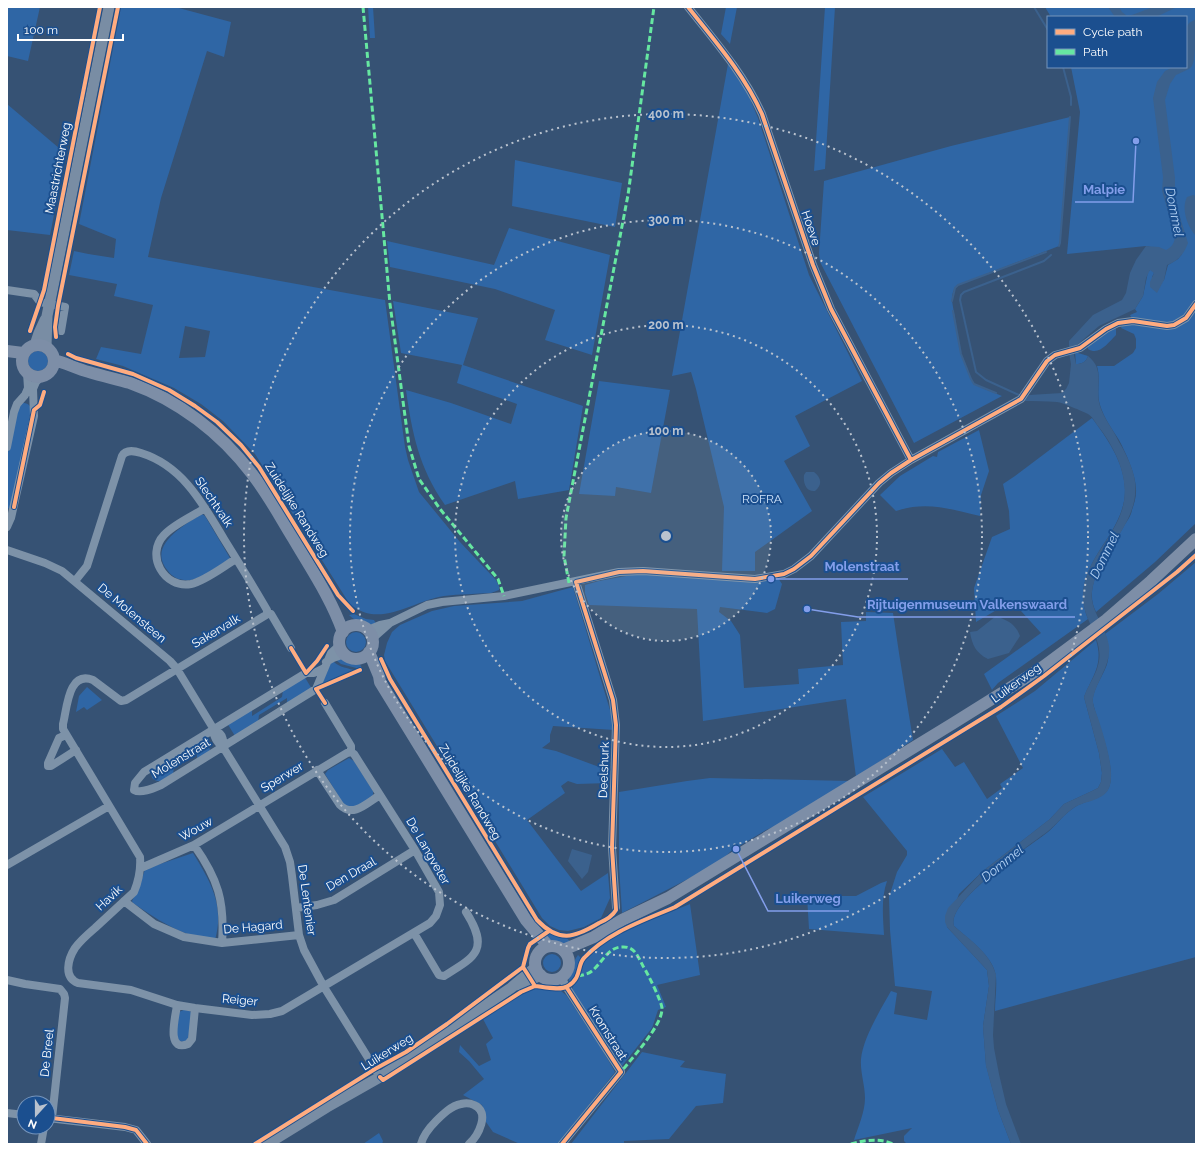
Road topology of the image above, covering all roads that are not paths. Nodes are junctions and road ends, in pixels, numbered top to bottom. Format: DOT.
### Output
graph roads {
  1 [pos="109,7"];
  2 [pos="688,7"];
  3 [pos="7,290"];
  4 [pos="50,304"];
  5 [pos="1196,304"];
  6 [pos="61,330"];
  7 [pos="40,345"];
  8 [pos="7,351"];
  9 [pos="7,358"];
  10 [pos="24,363"];
  11 [pos="53,365"];
  12 [pos="41,377"];
  13 [pos="21,401"];
  14 [pos="33,404"];
  15 [pos="11,411"];
  16 [pos="7,446"];
  17 [pos="911,460"];
  18 [pos="205,508"];
  19 [pos="11,509"];
  20 [pos="7,527"];
  21 [pos="1196,539"];
  22 [pos="7,550"];
  23 [pos="236,558"];
  24 [pos="75,581"];
  25 [pos="576,582"];
  26 [pos="267,613"];
  27 [pos="348,629"];
  28 [pos="370,634"];
  29 [pos="291,648"];
  30 [pos="342,649"];
  31 [pos="364,655"];
  32 [pos="325,665"];
  33 [pos="177,669"];
  34 [pos="310,673"];
  35 [pos="318,685"];
  36 [pos="325,704"];
  37 [pos="213,728"];
  38 [pos="66,734"];
  39 [pos="223,747"];
  40 [pos="76,750"];
  41 [pos="351,752"];
  42 [pos="318,770"];
  43 [pos="380,795"];
  44 [pos="259,805"];
  45 [pos="109,806"];
  46 [pos="194,845"];
  47 [pos="415,850"];
  48 [pos="7,865"];
  49 [pos="141,868"];
  50 [pos="124,901"];
  51 [pos="616,907"];
  52 [pos="296,908"];
  53 [pos="466,912"];
  54 [pos="414,933"];
  55 [pos="299,935"];
  56 [pos="222,943"];
  57 [pos="544,949"];
  58 [pos="566,954"];
  59 [pos="538,971"];
  60 [pos="561,976"];
  61 [pos="7,980"];
  62 [pos="73,981"];
  63 [pos="324,987"];
  64 [pos="177,1005"];
  65 [pos="195,1008"];
  66 [pos="380,1077"];
  67 [pos="53,1095"];
  68 [pos="56,1119"];
  69 [pos="147,1144"];
  70 [pos="267,1144"];
  71 [pos="421,1144"];
  72 [pos="469,1144"];
  73 [pos="562,1144"];
  1 -- 4 [label="main road, Maastrichterweg"];
  2 -- 17 [label="street, Hoeve"];
  3 -- 4 [label="street"];
  4 -- 6 [label="street"];
  4 -- 7 [label="main road, Maastrichterweg"];
  5 -- 17 [label="street"];
  7 -- 10 [label="main road"];
  7 -- 11 [label="main road"];
  8 -- 10 [label="main road"];
  9 -- 10 [label="main road"];
  10 -- 12 [label="main road"];
  10 -- 13 [label="street"];
  11 -- 12 [label="main road"];
  11 -- 27 [label="main road, Zuidelijke Randweg"];
  12 -- 14 [label="street"];
  13 -- 14 [label="street"];
  13 -- 15 [label="street"];
  14 -- 19 [label="street"];
  15 -- 16 [label="street"];
  17 -- 25 [label="street"];
  18 -- 23 [label="street, Slechtvalk"];
  18 -- 23 [label="street"];
  18 -- 24 [label="street, Slechtvalk"];
  19 -- 20 [label="street"];
  21 -- 58 [label="main road, Luikerweg"];
  22 -- 24 [label="street, De Molensteen"];
  23 -- 26 [label="street, Slechtvalk"];
  24 -- 33 [label="street, De Molensteen"];
  25 -- 28 [label="street"];
  25 -- 51 [label="street, Deelshurk"];
  26 -- 29 [label="street, Slechtvalk"];
  26 -- 33 [label="street, Sakervalk"];
  27 -- 28 [label="main road"];
  27 -- 30 [label="main road"];
  28 -- 31 [label="main road"];
  30 -- 31 [label="main road"];
  30 -- 32 [label="street"];
  31 -- 57 [label="main road, Zuidelijke Randweg"];
  32 -- 34 [label="street, Molenstraat"];
  32 -- 35 [label="street"];
  33 -- 37 [label="street, De Molensteen"];
  33 -- 38 [label="street, Sakervalk"];
  34 -- 35 [label="street"];
  34 -- 37 [label="street, Molenstraat"];
  35 -- 39 [label="street, Molenstraat"];
  36 -- 41 [label="street, De Langveter"];
  37 -- 39 [label="street, De Molensteen"];
  37 -- 39 [label="street, Molenstraat"];
  38 -- 40 [label="street"];
  38 -- 40 [label="street"];
  39 -- 44 [label="street, De Lentenier"];
  40 -- 45 [label="street"];
  41 -- 42 [label="street, Sperwer"];
  41 -- 43 [label="street, De Langveter"];
  42 -- 43 [label="street, Sperwer"];
  42 -- 44 [label="street, Sperwer"];
  43 -- 47 [label="street, De Langveter"];
  44 -- 46 [label="street, Wouw"];
  44 -- 52 [label="street, De Lentenier"];
  45 -- 48 [label="street"];
  45 -- 49 [label="street"];
  46 -- 49 [label="street, Wouw"];
  46 -- 56 [label="street"];
  47 -- 52 [label="street, Den Draal"];
  47 -- 54 [label="street, De Langveter"];
  49 -- 50 [label="street, Havik"];
  50 -- 56 [label="street, De Hagard"];
  50 -- 62 [label="street, Havik"];
  52 -- 55 [label="street, De Lentenier"];
  53 -- 54 [label="street"];
  54 -- 63 [label="street, De Langveter"];
  55 -- 56 [label="street, De Hagard"];
  55 -- 63 [label="street, De Lentenier"];
  57 -- 58 [label="main road"];
  57 -- 59 [label="main road"];
  58 -- 60 [label="main road"];
  59 -- 60 [label="main road"];
  59 -- 66 [label="main road, Luikerweg"];
  60 -- 73 [label="street, Kromstraat"];
  61 -- 67 [label="street, De Breel"];
  62 -- 64 [label="street, Reiger"];
  63 -- 65 [label="street, Reiger"];
  63 -- 66 [label="street, De Lentenier"];
  64 -- 65 [label="street, Reiger"];
  64 -- 65 [label="street"];
  66 -- 70 [label="main road, Luikerweg"];
  68 -- 69 [label="street"];
  71 -- 72 [label="street"];
}
